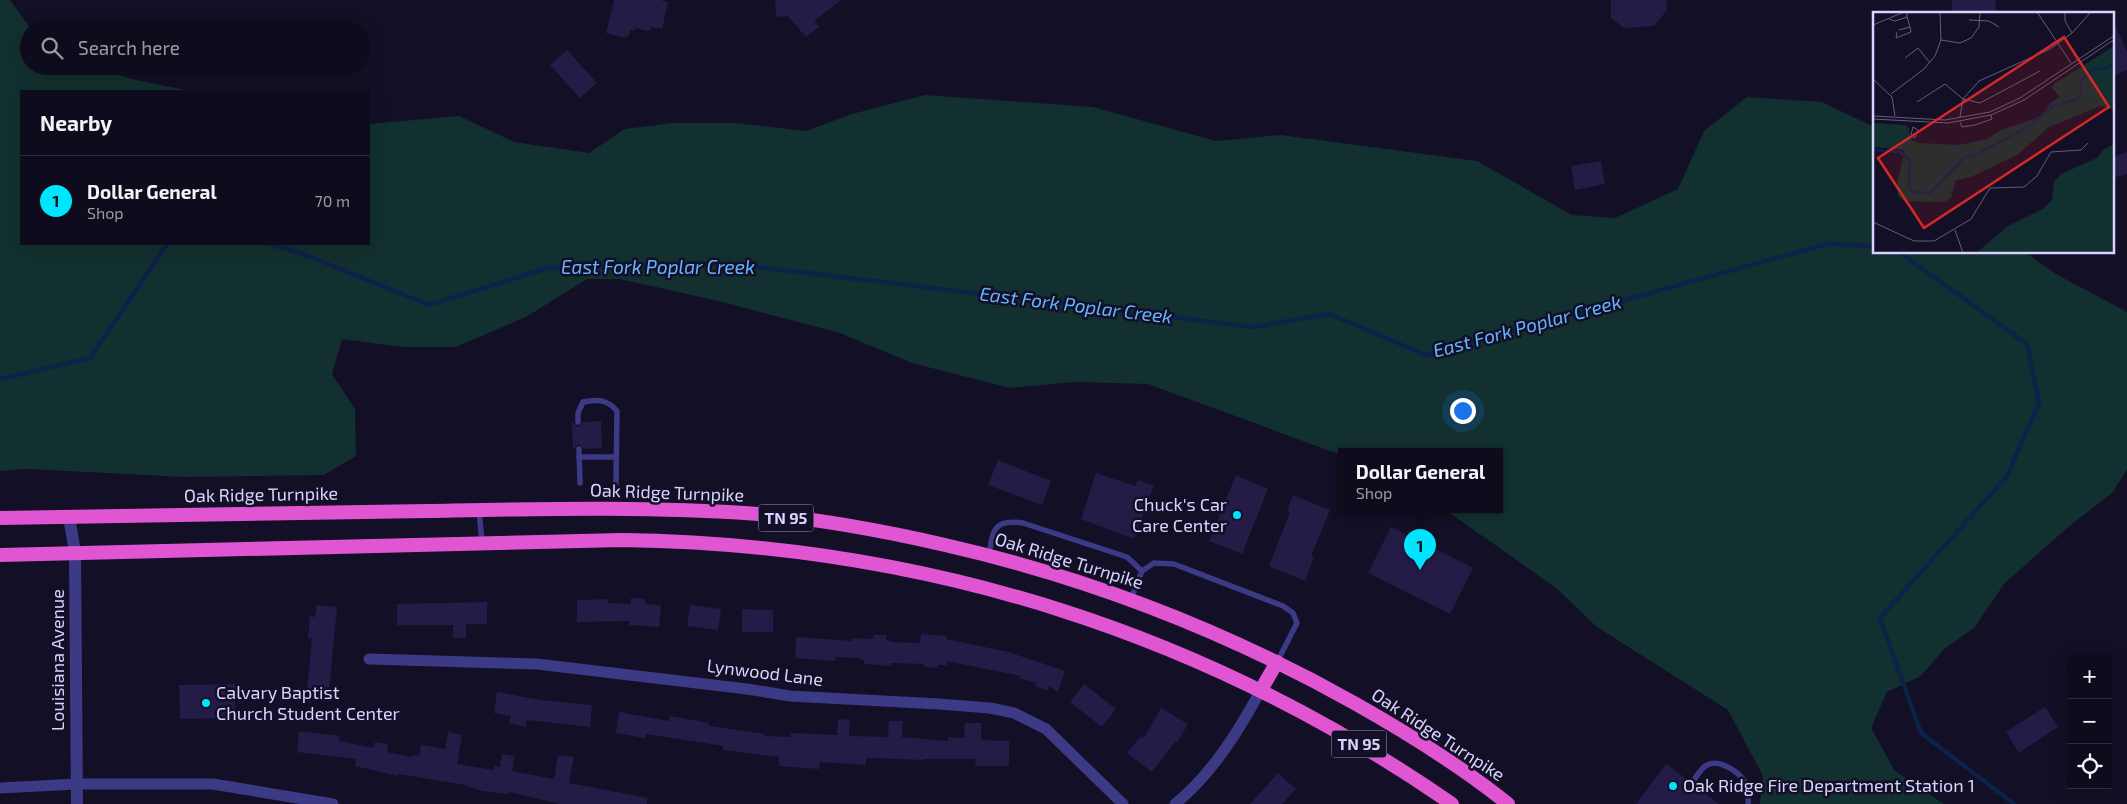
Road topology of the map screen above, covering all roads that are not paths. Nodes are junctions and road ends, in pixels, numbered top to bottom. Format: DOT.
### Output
graph roads {
  1 [pos="578,422"];
  2 [pos="579,449"];
  3 [pos="579,457"];
  4 [pos="616,457"];
  5 [pos="580,483"];
  6 [pos="616,483"];
  7 [pos="479,510"];
  8 [pos="69,517"];
  9 [pos="0,518"];
  10 [pos="482,543"];
  11 [pos="75,552"];
  12 [pos="0,555"];
  13 [pos="989,555"];
  14 [pos="1142,571"];
  15 [pos="1131,599"];
  16 [pos="369,659"];
  17 [pos="1277,662"];
  18 [pos="1261,690"];
  19 [pos="1692,782"];
  20 [pos="77,784"];
  21 [pos="0,788"];
  22 [pos="77,804"];
  23 [pos="333,804"];
  24 [pos="1123,804"];
  25 [pos="1175,804"];
  26 [pos="1452,804"];
  27 [pos="1508,804"];
  28 [pos="1748,804"];
  1 -- 4 [label="lane"];
  2 -- 3 [label="lane"];
  3 -- 4 [label="lane"];
  3 -- 5 [label="lane"];
  4 -- 6 [label="lane"];
  7 -- 8 [label="highway, Oak Ridge Turnpike / TN 95"];
  7 -- 10 [label="lane"];
  7 -- 13 [label="highway, Oak Ridge Turnpike / TN 95"];
  8 -- 9 [label="highway, Oak Ridge Turnpike / TN 95"];
  8 -- 11 [label="street, Louisiana Avenue"];
  10 -- 11 [label="highway, TN 95"];
  10 -- 18 [label="highway, TN 95"];
  11 -- 12 [label="highway, TN 95"];
  11 -- 20 [label="street, Louisiana Avenue"];
  13 -- 14 [label="lane"];
  13 -- 15 [label="highway, Oak Ridge Turnpike / TN 95"];
  14 -- 15 [label="lane"];
  14 -- 17 [label="lane"];
  15 -- 17 [label="highway, Oak Ridge Turnpike / TN 95"];
  16 -- 24 [label="street, Lynwood Lane"];
  17 -- 18 [label="highway"];
  17 -- 27 [label="highway, Oak Ridge Turnpike / TN 95"];
  18 -- 25 [label="street"];
  18 -- 26 [label="highway, TN 95"];
  19 -- 28 [label="lane"];
  20 -- 21 [label="street"];
  20 -- 22 [label="street, Louisiana Avenue"];
  20 -- 23 [label="street"];
}
